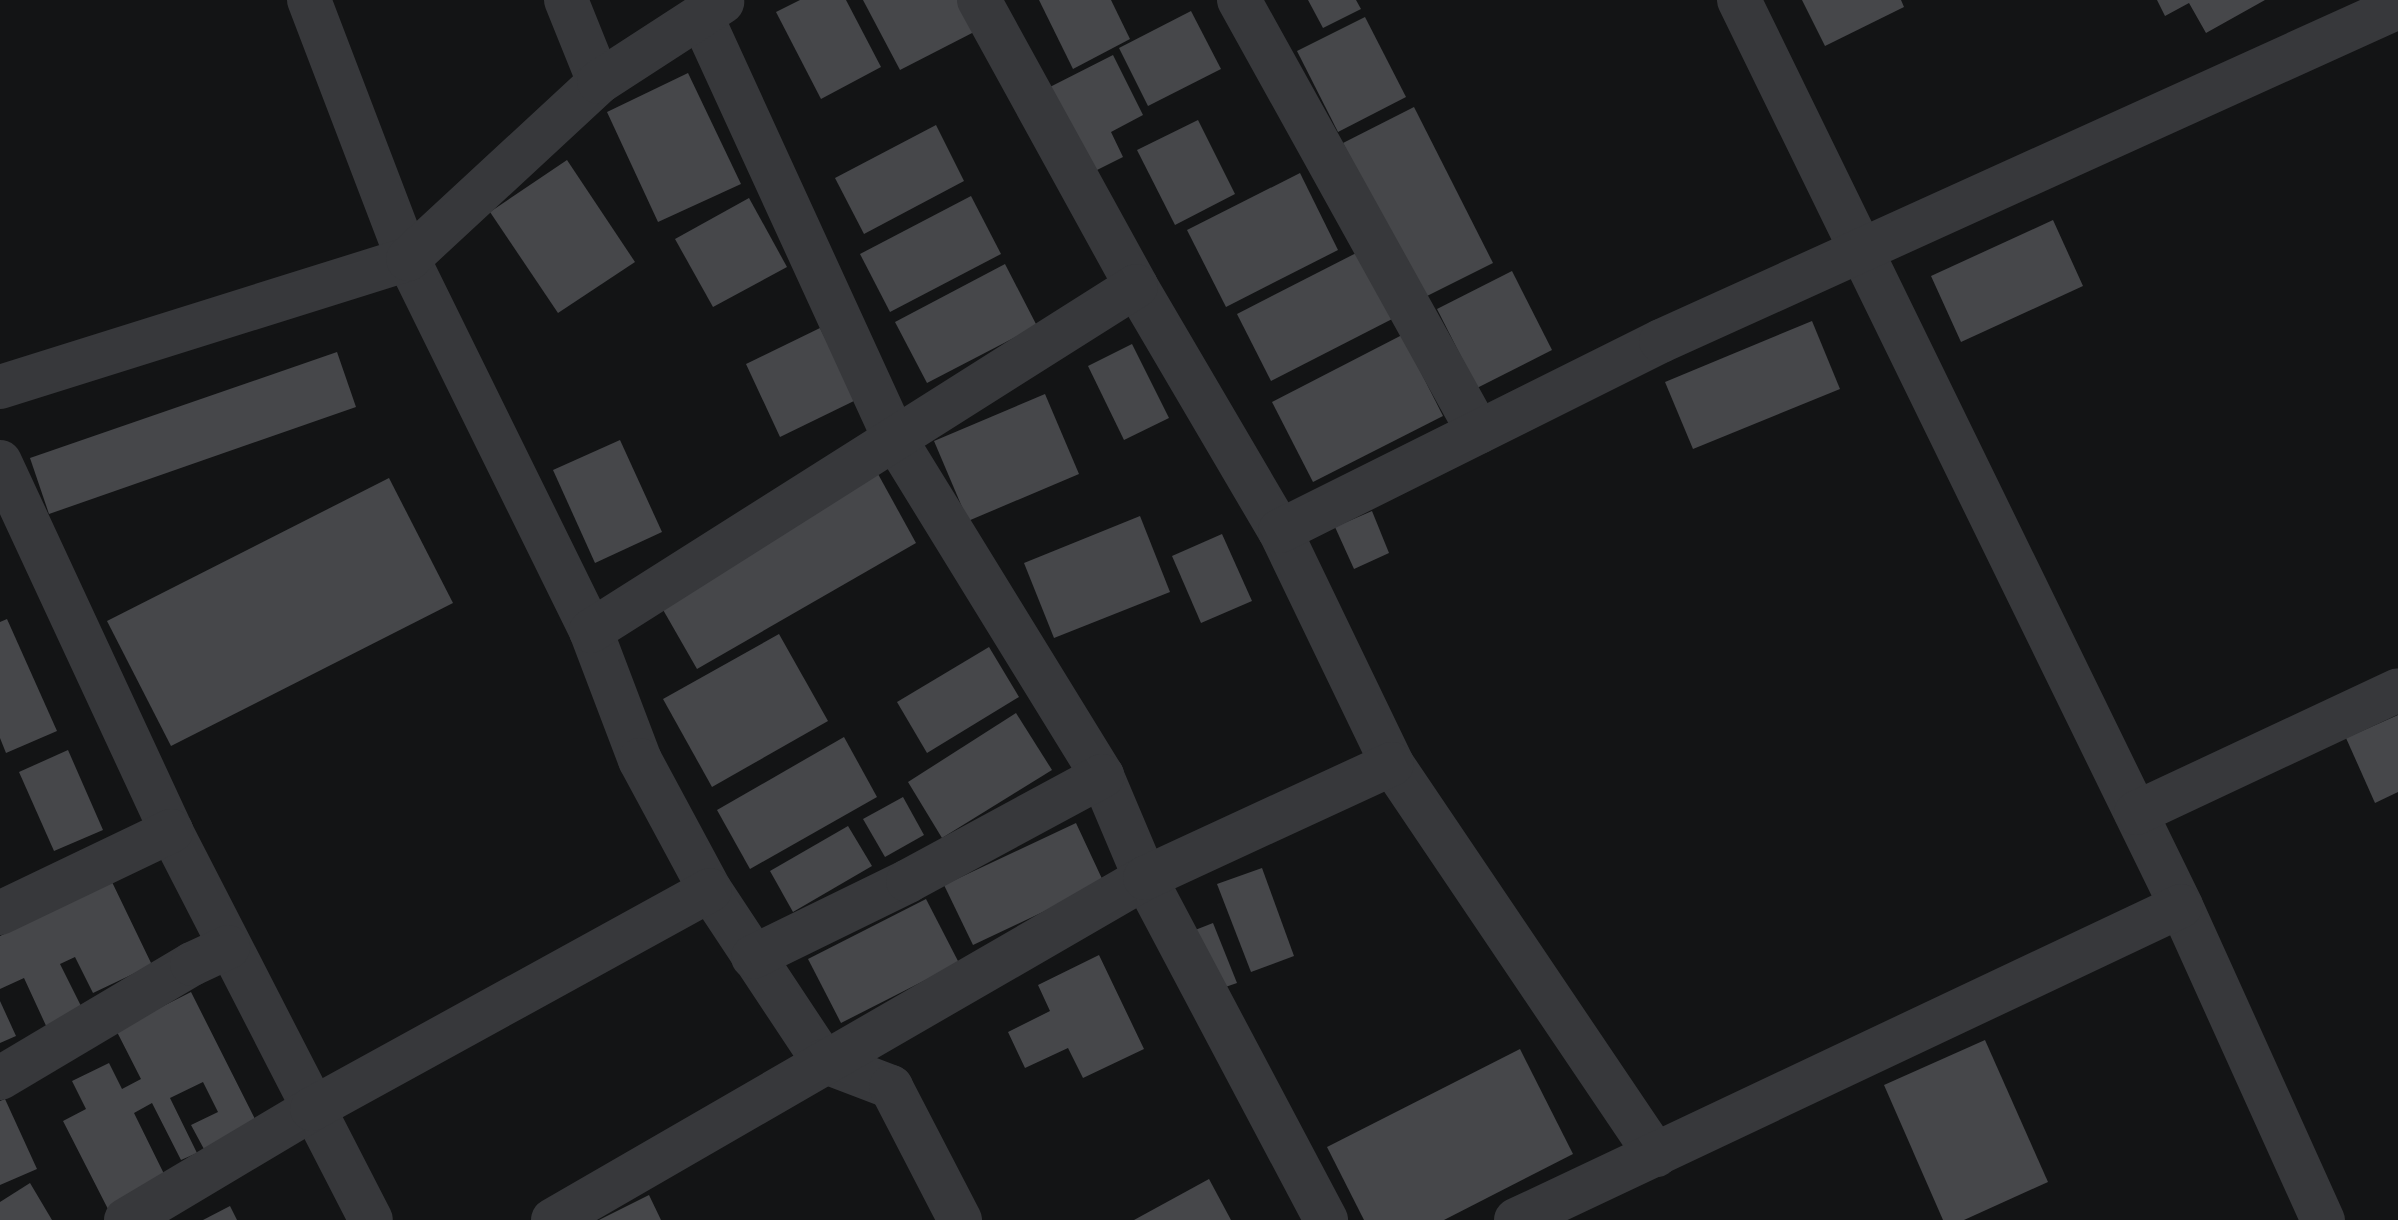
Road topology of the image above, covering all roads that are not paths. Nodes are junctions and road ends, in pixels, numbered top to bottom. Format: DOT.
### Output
graph roads {
  1 [pos="309,0"];
  2 [pos="566,0"];
  3 [pos="979,0"];
  4 [pos="1239,0"];
  5 [pos="1739,0"];
  6 [pos="2398,7"];
  7 [pos="713,9"];
  8 [pos="599,82"];
  9 [pos="1859,251"];
  10 [pos="408,259"];
  11 [pos="1136,286"];
  12 [pos="0,387"];
  13 [pos="1478,432"];
  14 [pos="895,439"];
  15 [pos="0,462"];
  16 [pos="1280,531"];
  17 [pos="591,631"];
  18 [pos="2398,690"];
  19 [pos="1392,764"];
  20 [pos="1102,776"];
  21 [pos="2136,813"];
  22 [pos="171,831"];
  23 [pos="1145,878"];
  24 [pos="710,890"];
  25 [pos="2181,906"];
  26 [pos="0,913"];
  27 [pos="228,947"];
  28 [pos="753,957"];
  29 [pos="823,1061"];
  30 [pos="0,1078"];
  31 [pos="312,1109"];
  32 [pos="1656,1155"];
  33 [pos="126,1220"];
  34 [pos="371,1220"];
  35 [pos="553,1220"];
  36 [pos="960,1220"];
  37 [pos="1326,1220"];
  38 [pos="1516,1220"];
  39 [pos="2323,1220"];
  1 -- 10 [label="street"];
  2 -- 8 [label="street"];
  3 -- 11 [label="street"];
  4 -- 13 [label="street"];
  5 -- 9 [label="street"];
  6 -- 9 [label="street"];
  7 -- 8 [label="street"];
  7 -- 14 [label="street"];
  8 -- 10 [label="street"];
  9 -- 13 [label="street"];
  9 -- 21 [label="street"];
  10 -- 12 [label="street"];
  10 -- 17 [label="street"];
  11 -- 14 [label="street"];
  11 -- 16 [label="street"];
  13 -- 16 [label="street"];
  14 -- 17 [label="street"];
  14 -- 20 [label="street"];
  15 -- 22 [label="street"];
  16 -- 19 [label="street"];
  17 -- 24 [label="street"];
  18 -- 21 [label="street"];
  19 -- 23 [label="street"];
  19 -- 32 [label="street"];
  20 -- 23 [label="street"];
  20 -- 28 [label="street"];
  21 -- 25 [label="street"];
  22 -- 26 [label="street"];
  22 -- 27 [label="street"];
  23 -- 29 [label="street"];
  23 -- 37 [label="street"];
  24 -- 28 [label="street"];
  24 -- 31 [label="street"];
  25 -- 32 [label="street"];
  25 -- 39 [label="street"];
  27 -- 30 [label="street"];
  27 -- 31 [label="street"];
  28 -- 29 [label="street"];
  29 -- 35 [label="street"];
  29 -- 36 [label="street"];
  31 -- 33 [label="street"];
  31 -- 34 [label="street"];
  32 -- 38 [label="street"];
}
